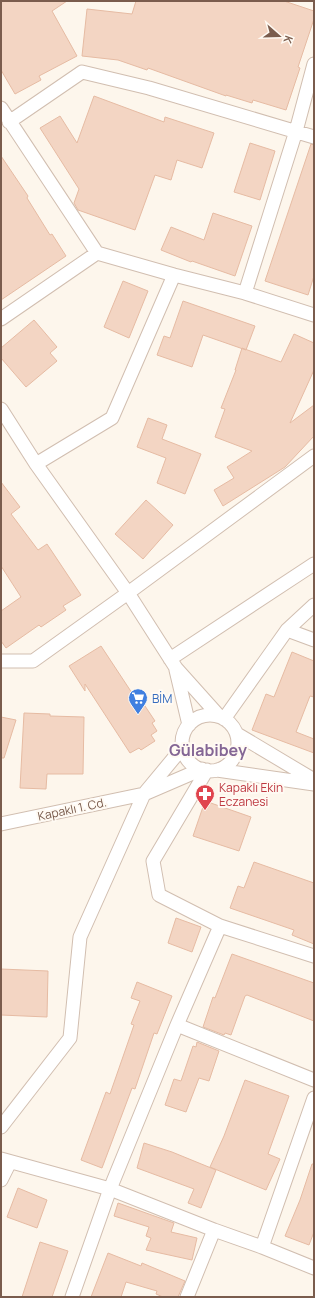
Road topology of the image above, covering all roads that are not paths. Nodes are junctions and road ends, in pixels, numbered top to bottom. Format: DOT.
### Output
graph roads {
  1 [pos="314,64"];
  2 [pos="1,108"];
  3 [pos="9,122"];
  4 [pos="296,131"];
  5 [pos="314,137"];
  6 [pos="97,253"];
  7 [pos="174,275"];
  8 [pos="245,293"];
  9 [pos="314,315"];
  10 [pos="1,319"];
  11 [pos="1,409"];
  12 [pos="314,456"];
  13 [pos="36,464"];
  14 [pos="314,564"];
  15 [pos="128,594"];
  16 [pos="314,605"];
  17 [pos="287,630"];
  18 [pos="314,640"];
  19 [pos="1,661"];
  20 [pos="173,664"];
  21 [pos="222,717"];
  22 [pos="188,725"];
  23 [pos="237,734"];
  24 [pos="183,747"];
  25 [pos="208,769"];
  26 [pos="314,780"];
  27 [pos="314,784"];
  28 [pos="144,794"];
  29 [pos="1,824"];
  30 [pos="220,926"];
  31 [pos="314,956"];
  32 [pos="177,1025"];
  33 [pos="314,1080"];
  34 [pos="314,1098"];
  35 [pos="1,1127"];
  36 [pos="5,1160"];
  37 [pos="1,1180"];
  38 [pos="110,1189"];
  39 [pos="214,1230"];
  40 [pos="262,1247"];
  41 [pos="314,1268"];
  42 [pos="72,1297"];
  43 [pos="187,1297"];
  1 -- 4 [label="street"];
  2 -- 3 [label="street"];
  3 -- 4 [label="street"];
  3 -- 6 [label="street"];
  4 -- 5 [label="street"];
  4 -- 8 [label="street"];
  6 -- 7 [label="street"];
  6 -- 10 [label="street"];
  7 -- 8 [label="street"];
  7 -- 13 [label="street"];
  8 -- 9 [label="street"];
  11 -- 13 [label="street"];
  12 -- 15 [label="street"];
  13 -- 15 [label="street"];
  14 -- 20 [label="street"];
  15 -- 19 [label="street"];
  15 -- 20 [label="street"];
  16 -- 17 [label="street"];
  17 -- 18 [label="street"];
  17 -- 21 [label="street"];
  20 -- 21 [label="street"];
  20 -- 22 [label="street"];
  21 -- 22 [label="street"];
  21 -- 23 [label="street"];
  22 -- 24 [label="street"];
  23 -- 25 [label="street"];
  23 -- 26 [label="street"];
  24 -- 25 [label="street"];
  24 -- 28 [label="street"];
  25 -- 27 [label="street"];
  25 -- 28 [label="street, Kapaklı 1. Cd."];
  25 -- 30 [label="street"];
  28 -- 29 [label="street, Kapaklı 1. Cd."];
  28 -- 35 [label="street"];
  30 -- 31 [label="street"];
  30 -- 32 [label="street"];
  32 -- 33 [label="street"];
  32 -- 38 [label="street"];
  34 -- 40 [label="street"];
  36 -- 37 [label="street"];
  36 -- 38 [label="street"];
  38 -- 39 [label="street"];
  38 -- 42 [label="street"];
  39 -- 40 [label="street"];
  39 -- 43 [label="street"];
  40 -- 41 [label="street"];
}
